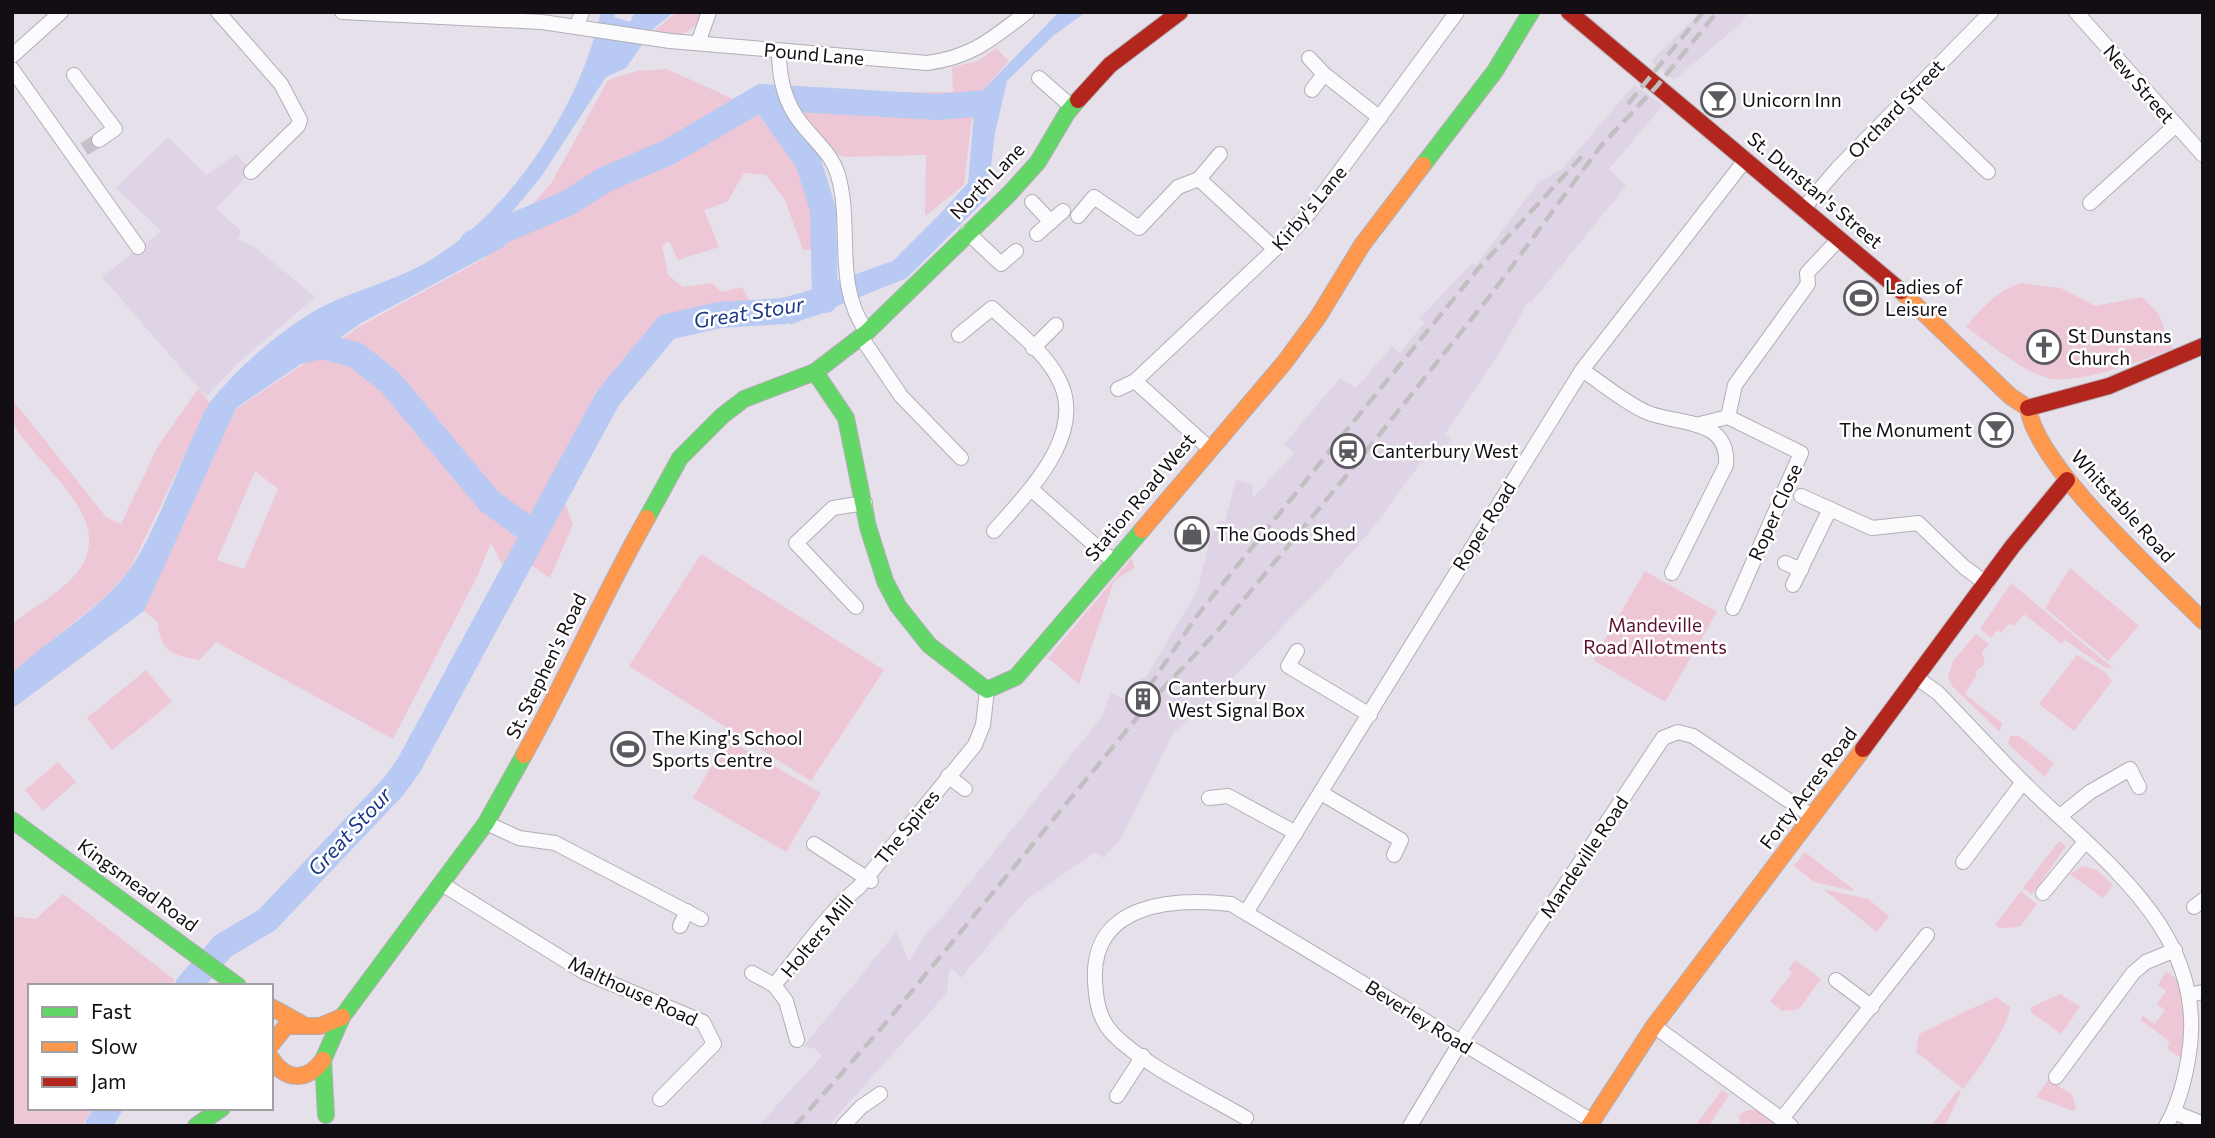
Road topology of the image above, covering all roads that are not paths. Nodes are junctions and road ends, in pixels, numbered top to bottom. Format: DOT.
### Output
graph roads {
  1 [pos="61,12"];
  2 [pos="218,12"];
  3 [pos="342,12"];
  4 [pos="709,12"];
  5 [pos="1027,12"];
  6 [pos="1180,12"];
  7 [pos="1457,12"];
  8 [pos="1531,12"];
  9 [pos="1569,12"];
  10 [pos="1991,12"];
  11 [pos="2076,12"];
  12 [pos="351,13"];
  13 [pos="586,24"];
  14 [pos="698,43"];
  15 [pos="779,52"];
  16 [pos="12,56"];
  17 [pos="1310,58"];
  18 [pos="12,69"];
  19 [pos="1324,74"];
  20 [pos="74,75"];
  21 [pos="1039,79"];
  22 [pos="1312,90"];
  23 [pos="1909,96"];
  24 [pos="1072,107"];
  25 [pos="1380,118"];
  26 [pos="2176,125"];
  27 [pos="99,140"];
  28 [pos="1220,154"];
  29 [pos="2203,155"];
  30 [pos="1746,159"];
  31 [pos="251,172"];
  32 [pos="1988,172"];
  33 [pos="1199,179"];
  34 [pos="1024,193"];
  35 [pos="2090,203"];
  36 [pos="1803,209"];
  37 [pos="1063,211"];
  38 [pos="1078,216"];
  39 [pos="1051,222"];
  40 [pos="967,232"];
  41 [pos="1037,234"];
  42 [pos="1839,239"];
  43 [pos="138,247"];
  44 [pos="1275,249"];
  45 [pos="1016,251"];
  46 [pos="1056,325"];
  47 [pos="864,334"];
  48 [pos="959,335"];
  49 [pos="2203,346"];
  50 [pos="1033,348"];
  51 [pos="1582,370"];
  52 [pos="815,372"];
  53 [pos="1135,381"];
  54 [pos="1118,389"];
  55 [pos="2028,408"];
  56 [pos="1728,417"];
  57 [pos="1700,424"];
  58 [pos="1209,448"];
  59 [pos="961,458"];
  60 [pos="2067,480"];
  61 [pos="1031,489"];
  62 [pos="1801,496"];
  63 [pos="865,503"];
  64 [pos="1830,509"];
  65 [pos="994,531"];
  66 [pos="1114,562"];
  67 [pos="1785,563"];
  68 [pos="1801,570"];
  69 [pos="1672,573"];
  70 [pos="1793,584"];
  71 [pos="1987,584"];
  72 [pos="856,607"];
  73 [pos="1733,608"];
  74 [pos="2203,621"];
  75 [pos="1297,651"];
  76 [pos="1917,678"];
  77 [pos="987,690"];
  78 [pos="1370,715"];
  79 [pos="948,776"];
  80 [pos="2023,782"];
  81 [pos="2139,787"];
  82 [pos="965,789"];
  83 [pos="1321,793"];
  84 [pos="1209,798"];
  85 [pos="2060,816"];
  86 [pos="1813,817"];
  87 [pos="12,820"];
  88 [pos="486,822"];
  89 [pos="1296,833"];
  90 [pos="2085,842"];
  91 [pos="814,844"];
  92 [pos="1394,855"];
  93 [pos="1963,862"];
  94 [pos="866,882"];
  95 [pos="442,884"];
  96 [pos="2043,893"];
  97 [pos="687,911"];
  98 [pos="1247,911"];
  99 [pos="701,919"];
  100 [pos="680,926"];
  101 [pos="1927,935"];
  102 [pos="2175,950"];
  103 [pos="752,973"];
  104 [pos="1836,981"];
  105 [pos="235,984"];
  106 [pos="775,985"];
  107 [pos="2196,994"];
  108 [pos="1872,1007"];
  109 [pos="273,1008"];
  110 [pos="342,1017"];
  111 [pos="305,1025"];
  112 [pos="1654,1026"];
  113 [pos="273,1040"];
  114 [pos="797,1040"];
  115 [pos="1460,1043"];
  116 [pos="1143,1056"];
  117 [pos="324,1058"];
  118 [pos="273,1061"];
  119 [pos="293,1077"];
  120 [pos="2056,1077"];
  121 [pos="273,1082"];
  122 [pos="880,1094"];
  123 [pos="1117,1096"];
  124 [pos="660,1099"];
  125 [pos="219,1110"];
  126 [pos="2174,1112"];
  127 [pos="1246,1118"];
  128 [pos="328,1120"];
  129 [pos="1786,1123"];
  130 [pos="1591,1124"];
  131 [pos="2203,1124"];
  132 [pos="196,1126"];
  133 [pos="843,1126"];
  134 [pos="1410,1126"];
  135 [pos="2166,1126"];
  1 -- 16 [label="street"];
  2 -- 31 [label="street"];
  3 -- 12 [label="street, Pound Lane"];
  4 -- 14 [label="street"];
  5 -- 15 [label="street, Pound Lane"];
  6 -- 24 [label="main road, North Lane"];
  7 -- 25 [label="street, Kirby's Lane"];
  8 -- 58 [label="main road, Station Road West"];
  9 -- 30 [label="main road, St. Dunstan's Street"];
  10 -- 23 [label="street, Orchard Street"];
  11 -- 26 [label="street, New Street"];
  12 -- 13 [label="street, Pound Lane"];
  13 -- 14 [label="street, Pound Lane"];
  14 -- 15 [label="street, Pound Lane"];
  15 -- 47 [label="street"];
  17 -- 19 [label="street"];
  18 -- 43 [label="street"];
  19 -- 22 [label="street"];
  19 -- 25 [label="street"];
  20 -- 27 [label="street"];
  21 -- 24 [label="street"];
  23 -- 32 [label="street"];
  23 -- 36 [label="street, Orchard Street"];
  24 -- 34 [label="main road, North Lane"];
  25 -- 44 [label="street, Kirby's Lane"];
  26 -- 29 [label="street, New Street"];
  26 -- 35 [label="street"];
  28 -- 33 [label="street"];
  30 -- 36 [label="main road, St. Dunstan's Street"];
  30 -- 51 [label="street, Roper Road"];
  33 -- 38 [label="street"];
  33 -- 44 [label="street"];
  34 -- 39 [label="street"];
  34 -- 40 [label="main road, North Lane"];
  36 -- 42 [label="main road, St. Dunstan's Street"];
  37 -- 39 [label="street"];
  39 -- 41 [label="street"];
  40 -- 45 [label="street"];
  40 -- 47 [label="main road, North Lane"];
  42 -- 55 [label="main road, St. Dunstan's Street"];
  42 -- 56 [label="street"];
  44 -- 53 [label="street, Kirby's Lane"];
  46 -- 50 [label="street"];
  47 -- 52 [label="main road, North Lane"];
  47 -- 59 [label="street"];
  48 -- 50 [label="street"];
  49 -- 55 [label="main road"];
  50 -- 61 [label="street"];
  51 -- 57 [label="street"];
  51 -- 78 [label="street, Roper Road"];
  52 -- 63 [label="main road"];
  52 -- 88 [label="main road, St. Stephen's Road"];
  53 -- 54 [label="street, Kirby's Lane"];
  53 -- 58 [label="street"];
  55 -- 60 [label="main road, Whitstable Road"];
  56 -- 57 [label="street"];
  56 -- 73 [label="street, Roper Close"];
  57 -- 69 [label="street"];
  58 -- 66 [label="main road, Station Road West"];
  60 -- 71 [label="main road, Forty Acres Road"];
  60 -- 74 [label="main road, Whitstable Road"];
  61 -- 65 [label="street"];
  61 -- 66 [label="street"];
  62 -- 64 [label="street"];
  63 -- 72 [label="street"];
  63 -- 77 [label="main road"];
  64 -- 68 [label="street"];
  64 -- 71 [label="street"];
  66 -- 77 [label="main road, Station Road West"];
  67 -- 68 [label="street"];
  68 -- 70 [label="street"];
  71 -- 76 [label="main road, Forty Acres Road"];
  75 -- 78 [label="street"];
  76 -- 80 [label="street"];
  76 -- 86 [label="main road, Forty Acres Road"];
  77 -- 79 [label="street, The Spires"];
  78 -- 83 [label="street, Roper Road"];
  79 -- 82 [label="street, The Spires"];
  79 -- 94 [label="street, The Spires"];
  80 -- 85 [label="street"];
  80 -- 93 [label="street"];
  81 -- 85 [label="street"];
  83 -- 89 [label="street, Roper Road"];
  83 -- 92 [label="street"];
  84 -- 89 [label="street"];
  85 -- 90 [label="street"];
  86 -- 112 [label="main road, Forty Acres Road"];
  86 -- 115 [label="street, Mandeville Road"];
  87 -- 105 [label="main road, Kingsmead Road"];
  88 -- 95 [label="main road, St. Stephen's Road"];
  88 -- 97 [label="street"];
  89 -- 98 [label="street, Roper Road"];
  90 -- 96 [label="street"];
  90 -- 102 [label="street"];
  91 -- 94 [label="street, The Spires"];
  94 -- 106 [label="street, Holters Mill"];
  95 -- 110 [label="main road, St. Stephen's Road"];
  95 -- 124 [label="street, Malthouse Road"];
  97 -- 99 [label="street"];
  97 -- 100 [label="street"];
  98 -- 115 [label="street, Beverley Road"];
  98 -- 116 [label="street, Beverley Road"];
  101 -- 108 [label="street"];
  102 -- 107 [label="street"];
  102 -- 120 [label="street"];
  103 -- 106 [label="street, Holters Mill"];
  104 -- 108 [label="street"];
  106 -- 114 [label="street, Holters Mill"];
  107 -- 126 [label="street"];
  108 -- 129 [label="street"];
  109 -- 111 [label="main road"];
  110 -- 111 [label="main road"];
  110 -- 117 [label="main road, St. Stephen's Road"];
  111 -- 113 [label="main road"];
  111 -- 117 [label="main road, St. Stephen's Road"];
  112 -- 129 [label="street"];
  112 -- 130 [label="main road, Forty Acres Road"];
  115 -- 130 [label="street, Beverley Road"];
  115 -- 134 [label="street, Mandeville Road"];
  116 -- 123 [label="street"];
  116 -- 127 [label="street, Beverley Road"];
  117 -- 119 [label="main road"];
  117 -- 128 [label="main road, St. Stephen's Road"];
  118 -- 119 [label="main road, St. Stephen's Road"];
  119 -- 121 [label="main road"];
  119 -- 128 [label="main road, St. Stephen's Road"];
  122 -- 133 [label="street"];
  125 -- 132 [label="main road"];
  126 -- 131 [label="street"];
  126 -- 135 [label="street"];
}
